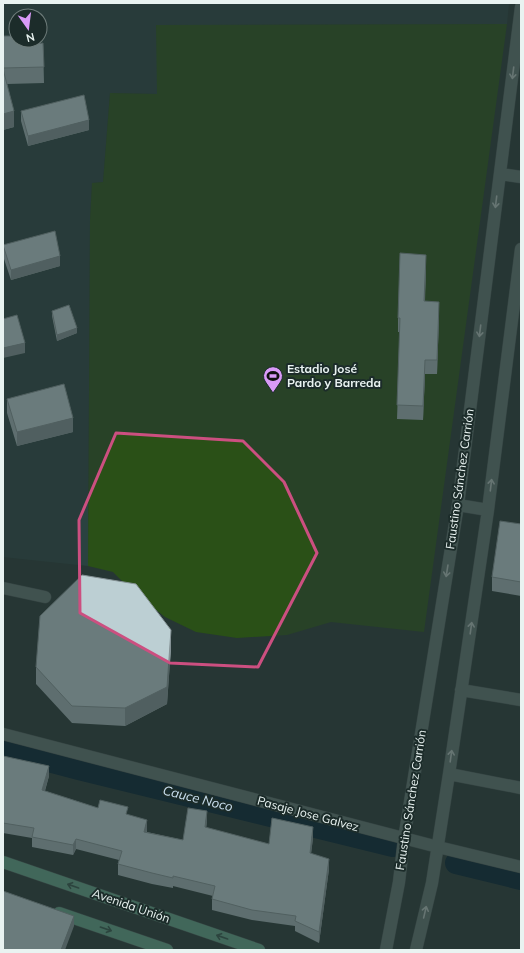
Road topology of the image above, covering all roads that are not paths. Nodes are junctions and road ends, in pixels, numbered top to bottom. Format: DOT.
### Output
graph roads {
  1 [pos="521,7"];
  2 [pos="500,174"];
  3 [pos="521,177"];
  4 [pos="521,250"];
  5 [pos="458,505"];
  6 [pos="488,510"];
  7 [pos="3,588"];
  8 [pos="45,597"];
  9 [pos="461,690"];
  10 [pos="521,700"];
  11 [pos="3,734"];
  12 [pos="449,774"];
  13 [pos="521,788"];
  14 [pos="404,838"];
  15 [pos="438,847"];
  16 [pos="3,862"];
  17 [pos="521,867"];
  18 [pos="48,910"];
  19 [pos="166,950"];
  20 [pos="259,950"];
  21 [pos="386,950"];
  22 [pos="416,950"];
  1 -- 2 [label="street, Faustino Sánchez Carrión, one-way"];
  2 -- 3 [label="street"];
  2 -- 5 [label="street, Faustino Sánchez Carrión, one-way"];
  6 -- 4 [label="street, one-way"];
  5 -- 6 [label="street"];
  5 -- 14 [label="street, Faustino Sánchez Carrión, one-way"];
  9 -- 6 [label="street, one-way"];
  7 -- 8 [label="street"];
  9 -- 10 [label="street"];
  12 -- 9 [label="street, one-way"];
  11 -- 14 [label="street, Pasaje Jose Galvez"];
  12 -- 13 [label="street"];
  12 -- 15 [label="street"];
  14 -- 15 [label="street, Pasaje Jose Galvez"];
  14 -- 21 [label="street, Faustino Sánchez Carrión"];
  15 -- 17 [label="street, Pasaje Jose Galvez"];
  22 -- 15 [label="street, one-way"];
  20 -- 16 [label="main road, Avenida Unión, one-way"];
  18 -- 19 [label="main road, one-way"];
}
